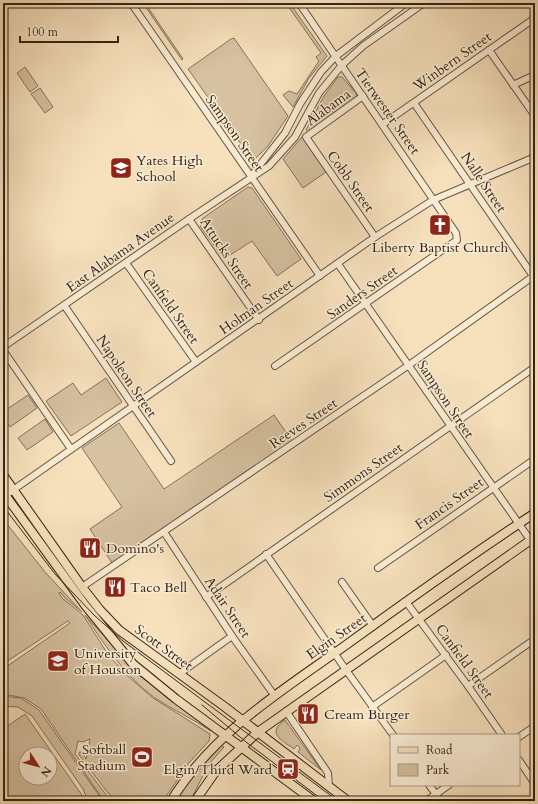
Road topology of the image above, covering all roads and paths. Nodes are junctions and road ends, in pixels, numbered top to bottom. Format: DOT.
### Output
graph roads {
  1 [pos="131,3"];
  2 [pos="299,3"];
  3 [pos="406,3"];
  4 [pos="424,3"];
  5 [pos="535,18"];
  6 [pos="489,50"];
  7 [pos="336,56"];
  8 [pos="342,65"];
  9 [pos="535,75"];
  10 [pos="513,85"];
  11 [pos="364,96"];
  12 [pos="414,103"];
  13 [pos="535,116"];
  14 [pos="383,124"];
  15 [pos="306,138"];
  16 [pos="535,157"];
  17 [pos="251,177"];
  18 [pos="471,184"];
  19 [pos="433,200"];
  20 [pos="189,219"];
  21 [pos="456,233"];
  22 [pos="376,237"];
  23 [pos="126,263"];
  24 [pos="338,264"];
  25 [pos="320,276"];
  26 [pos="534,276"];
  27 [pos="366,304"];
  28 [pos="64,305"];
  29 [pos="258,320"];
  30 [pos="3,347"];
  31 [pos="3,350"];
  32 [pos="196,362"];
  33 [pos="409,365"];
  34 [pos="275,366"];
  35 [pos="535,367"];
  36 [pos="133,406"];
  37 [pos="450,426"];
  38 [pos="71,449"];
  39 [pos="535,459"];
  40 [pos="171,461"];
  41 [pos="3,475"];
  42 [pos="493,487"];
  43 [pos="13,490"];
  44 [pos="4,495"];
  45 [pos="535,513"];
  46 [pos="519,524"];
  47 [pos="164,532"];
  48 [pos="533,541"];
  49 [pos="266,554"];
  50 [pos="378,568"];
  51 [pos="342,582"];
  52 [pos="82,587"];
  53 [pos="206,596"];
  54 [pos="406,603"];
  55 [pos="418,618"];
  56 [pos="373,626"];
  57 [pos="232,636"];
  58 [pos="535,639"];
  59 [pos="334,653"];
  60 [pos="446,655"];
  61 [pos="346,670"];
  62 [pos="179,674"];
  63 [pos="468,686"];
  64 [pos="274,695"];
  65 [pos="372,707"];
  66 [pos="286,711"];
  67 [pos="242,720"];
  68 [pos="535,726"];
  69 [pos="258,732"];
  70 [pos="392,734"];
  71 [pos="501,734"];
  72 [pos="224,735"];
  73 [pos="520,736"];
  74 [pos="241,746"];
  75 [pos="520,762"];
  76 [pos="535,784"];
  77 [pos="330,786"];
  78 [pos="430,786"];
  79 [pos="448,786"];
  80 [pos="436,794"];
  81 [pos="171,801"];
  82 [pos="195,801"];
  83 [pos="314,801"];
  84 [pos="348,801"];
  85 [pos="426,801"];
  86 [pos="441,801"];
  1 -- 17 [label="street, Sampson Street"];
  2 -- 7 [label="street, Tierwester Street"];
  3 -- 7 [label="street, East Alabama Avenue"];
  4 -- 8 [label="street, East Alabama Avenue"];
  5 -- 6 [label="street, Winbern Street"];
  6 -- 10 [label="street"];
  6 -- 12 [label="street, Winbern Street"];
  7 -- 8 [label="street, Tierwester Street"];
  7 -- 17 [label="street, East Alabama Avenue"];
  8 -- 11 [label="street, Tierwester Street"];
  8 -- 17 [label="street, East Alabama Avenue"];
  9 -- 10 [label="street"];
  10 -- 13 [label="street"];
  11 -- 14 [label="street, Tierwester Street"];
  11 -- 15 [label="street, Alabama"];
  12 -- 14 [label="street, Winbern Street"];
  12 -- 18 [label="street, Nalle Street"];
  14 -- 19 [label="street, Tierwester Street"];
  15 -- 22 [label="street, Cobb Street"];
  16 -- 18 [label="street, Holman Street"];
  17 -- 20 [label="street, East Alabama Avenue"];
  17 -- 25 [label="street, Sampson Street"];
  18 -- 19 [label="street, Holman Street"];
  18 -- 26 [label="street, Nalle Street"];
  19 -- 21 [label="street, Tierwester Street"];
  19 -- 22 [label="street, Holman Street"];
  20 -- 23 [label="street, East Alabama Avenue"];
  20 -- 29 [label="street, Attucks Street"];
  21 -- 27 [label="street, Sanders Street"];
  22 -- 24 [label="street, Holman Street"];
  23 -- 28 [label="street, East Alabama Avenue"];
  23 -- 32 [label="street, Canfield Street"];
  24 -- 25 [label="street, Holman Street"];
  24 -- 27 [label="street, Sampson Street"];
  25 -- 29 [label="street, Holman Street"];
  26 -- 33 [label="street, Reeves Street"];
  27 -- 33 [label="street, Sampson Street"];
  27 -- 34 [label="street, Sanders Street"];
  28 -- 30 [label="street, East Alabama Avenue"];
  28 -- 36 [label="street, Napoleon Street"];
  29 -- 32 [label="street, Holman Street"];
  31 -- 38 [label="street"];
  32 -- 36 [label="street, Holman Street"];
  33 -- 37 [label="street, Sampson Street"];
  33 -- 47 [label="street, Reeves Street"];
  35 -- 37 [label="street, Simmons Street"];
  36 -- 38 [label="street, Holman Street"];
  36 -- 40 [label="street, Napoleon Street"];
  37 -- 42 [label="street, Sampson Street"];
  37 -- 49 [label="street, Simmons Street"];
  38 -- 43 [label="street, Holman Street"];
  39 -- 42 [label="street, Francis Street"];
  41 -- 43 [label="main road, Scott Street"];
  42 -- 46 [label="street, Sampson Street"];
  42 -- 50 [label="street, Francis Street"];
  43 -- 44 [label="street, Holman Street"];
  43 -- 52 [label="main road, Scott Street"];
  44 -- 72 [label="main road, Scott Street"];
  45 -- 46 [label="main road, Elgin Street"];
  46 -- 48 [label="street, Sampson Street"];
  46 -- 54 [label="main road, Elgin Street"];
  47 -- 52 [label="street, Reeves Street"];
  47 -- 53 [label="street, Adair Street"];
  48 -- 55 [label="main road"];
  49 -- 53 [label="street, Simmons Street"];
  49 -- 59 [label="street"];
  51 -- 56 [label="street"];
  52 -- 62 [label="main road, Scott Street"];
  53 -- 57 [label="street, Adair Street"];
  54 -- 55 [label="street, Canfield Street"];
  54 -- 56 [label="main road, Elgin Street"];
  55 -- 60 [label="street, Canfield Street"];
  55 -- 61 [label="main road"];
  56 -- 59 [label="main road, Elgin Street"];
  57 -- 62 [label="street"];
  57 -- 64 [label="street, Adair Street"];
  58 -- 63 [label="street"];
  59 -- 61 [label="street"];
  59 -- 64 [label="main road, Elgin Street"];
  60 -- 63 [label="street, Canfield Street"];
  60 -- 65 [label="street"];
  61 -- 65 [label="street"];
  61 -- 66 [label="main road"];
  62 -- 67 [label="main road, Scott Street"];
  63 -- 71 [label="street, Canfield Street"];
  64 -- 67 [label="main road, Elgin Street"];
  65 -- 70 [label="street"];
  66 -- 69 [label="main road"];
  66 -- 77 [label="street"];
  67 -- 69 [label="main road, Scott Street"];
  67 -- 72 [label="main road, Elgin Street"];
  68 -- 73 [label="street"];
  69 -- 74 [label="main road"];
  69 -- 77 [label="main road, Scott Street"];
  72 -- 74 [label="main road, Scott Street"];
  72 -- 81 [label="main road, Elgin Street"];
  74 -- 82 [label="main road"];
  74 -- 83 [label="main road, Scott Street"];
  75 -- 76 [label="street"];
  77 -- 84 [label="main road, Scott Street"];
  78 -- 80 [label="street"];
  79 -- 80 [label="street"];
  80 -- 85 [label="street"];
  80 -- 86 [label="street"];
}
